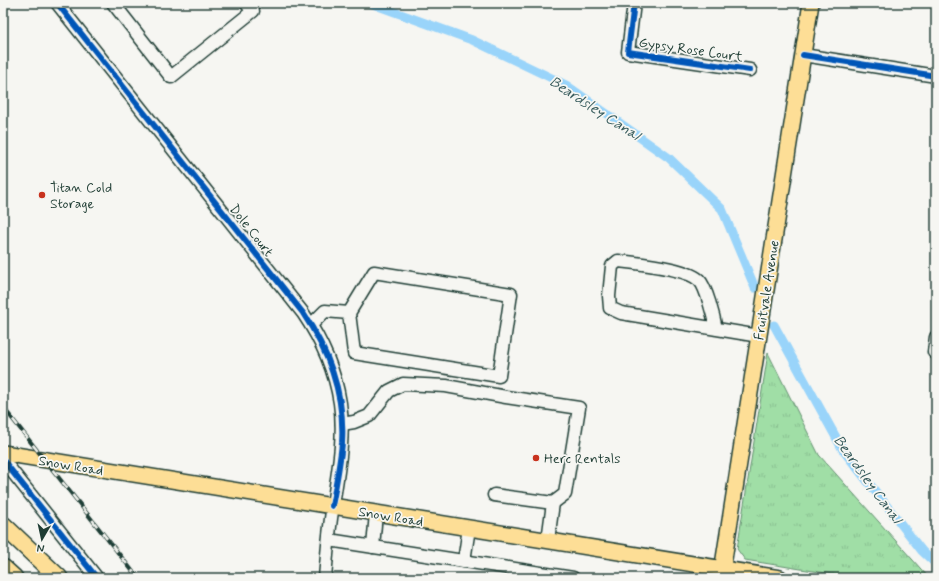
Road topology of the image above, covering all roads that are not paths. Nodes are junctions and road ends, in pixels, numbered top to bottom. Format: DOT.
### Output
graph roads {
  1 [pos="57,3"];
  2 [pos="113,3"];
  3 [pos="246,3"];
  4 [pos="634,3"];
  5 [pos="811,3"];
  6 [pos="803,55"];
  7 [pos="750,70"];
  8 [pos="936,76"];
  9 [pos="349,313"];
  10 [pos="311,325"];
  11 [pos="716,329"];
  12 [pos="759,336"];
  13 [pos="936,337"];
  14 [pos="935,352"];
  15 [pos="342,424"];
  16 [pos="3,453"];
  17 [pos="3,460"];
  18 [pos="494,495"];
  19 [pos="553,503"];
  20 [pos="332,506"];
  21 [pos="376,513"];
  22 [pos="3,525"];
  23 [pos="469,528"];
  24 [pos="329,540"];
  25 [pos="548,540"];
  26 [pos="373,547"];
  27 [pos="464,561"];
  28 [pos="3,568"];
  29 [pos="722,574"];
  30 [pos="14,578"];
  31 [pos="59,578"];
  32 [pos="97,578"];
  33 [pos="325,578"];
  34 [pos="573,578"];
  35 [pos="780,578"];
  1 -- 10 [label="street, Dole Court"];
  2 -- 3 [label="street"];
  4 -- 7 [label="street, Gypsy Rose Court"];
  5 -- 6 [label="main road, Fruitvale Avenue"];
  6 -- 8 [label="street"];
  6 -- 12 [label="main road, Fruitvale Avenue"];
  9 -- 9 [label="street"];
  9 -- 10 [label="street"];
  10 -- 15 [label="street, Dole Court"];
  11 -- 11 [label="street"];
  11 -- 12 [label="street"];
  12 -- 29 [label="main road, Fruitvale Avenue"];
  13 -- 14 [label="street"];
  15 -- 19 [label="street"];
  15 -- 20 [label="street, Dole Court"];
  16 -- 20 [label="main road, Snow Road"];
  17 -- 32 [label="street"];
  18 -- 19 [label="street"];
  19 -- 25 [label="street"];
  20 -- 21 [label="main road, Snow Road"];
  20 -- 24 [label="street, Dole Court"];
  21 -- 23 [label="main road, Snow Road"];
  21 -- 26 [label="street"];
  22 -- 31 [label="highway"];
  23 -- 25 [label="main road, Snow Road"];
  23 -- 27 [label="street"];
  24 -- 26 [label="street"];
  24 -- 33 [label="street, Dole Court"];
  25 -- 29 [label="main road, Snow Road"];
  26 -- 27 [label="street"];
  27 -- 34 [label="street"];
  28 -- 30 [label="highway"];
  29 -- 35 [label="main road, Snow Road"];
}
